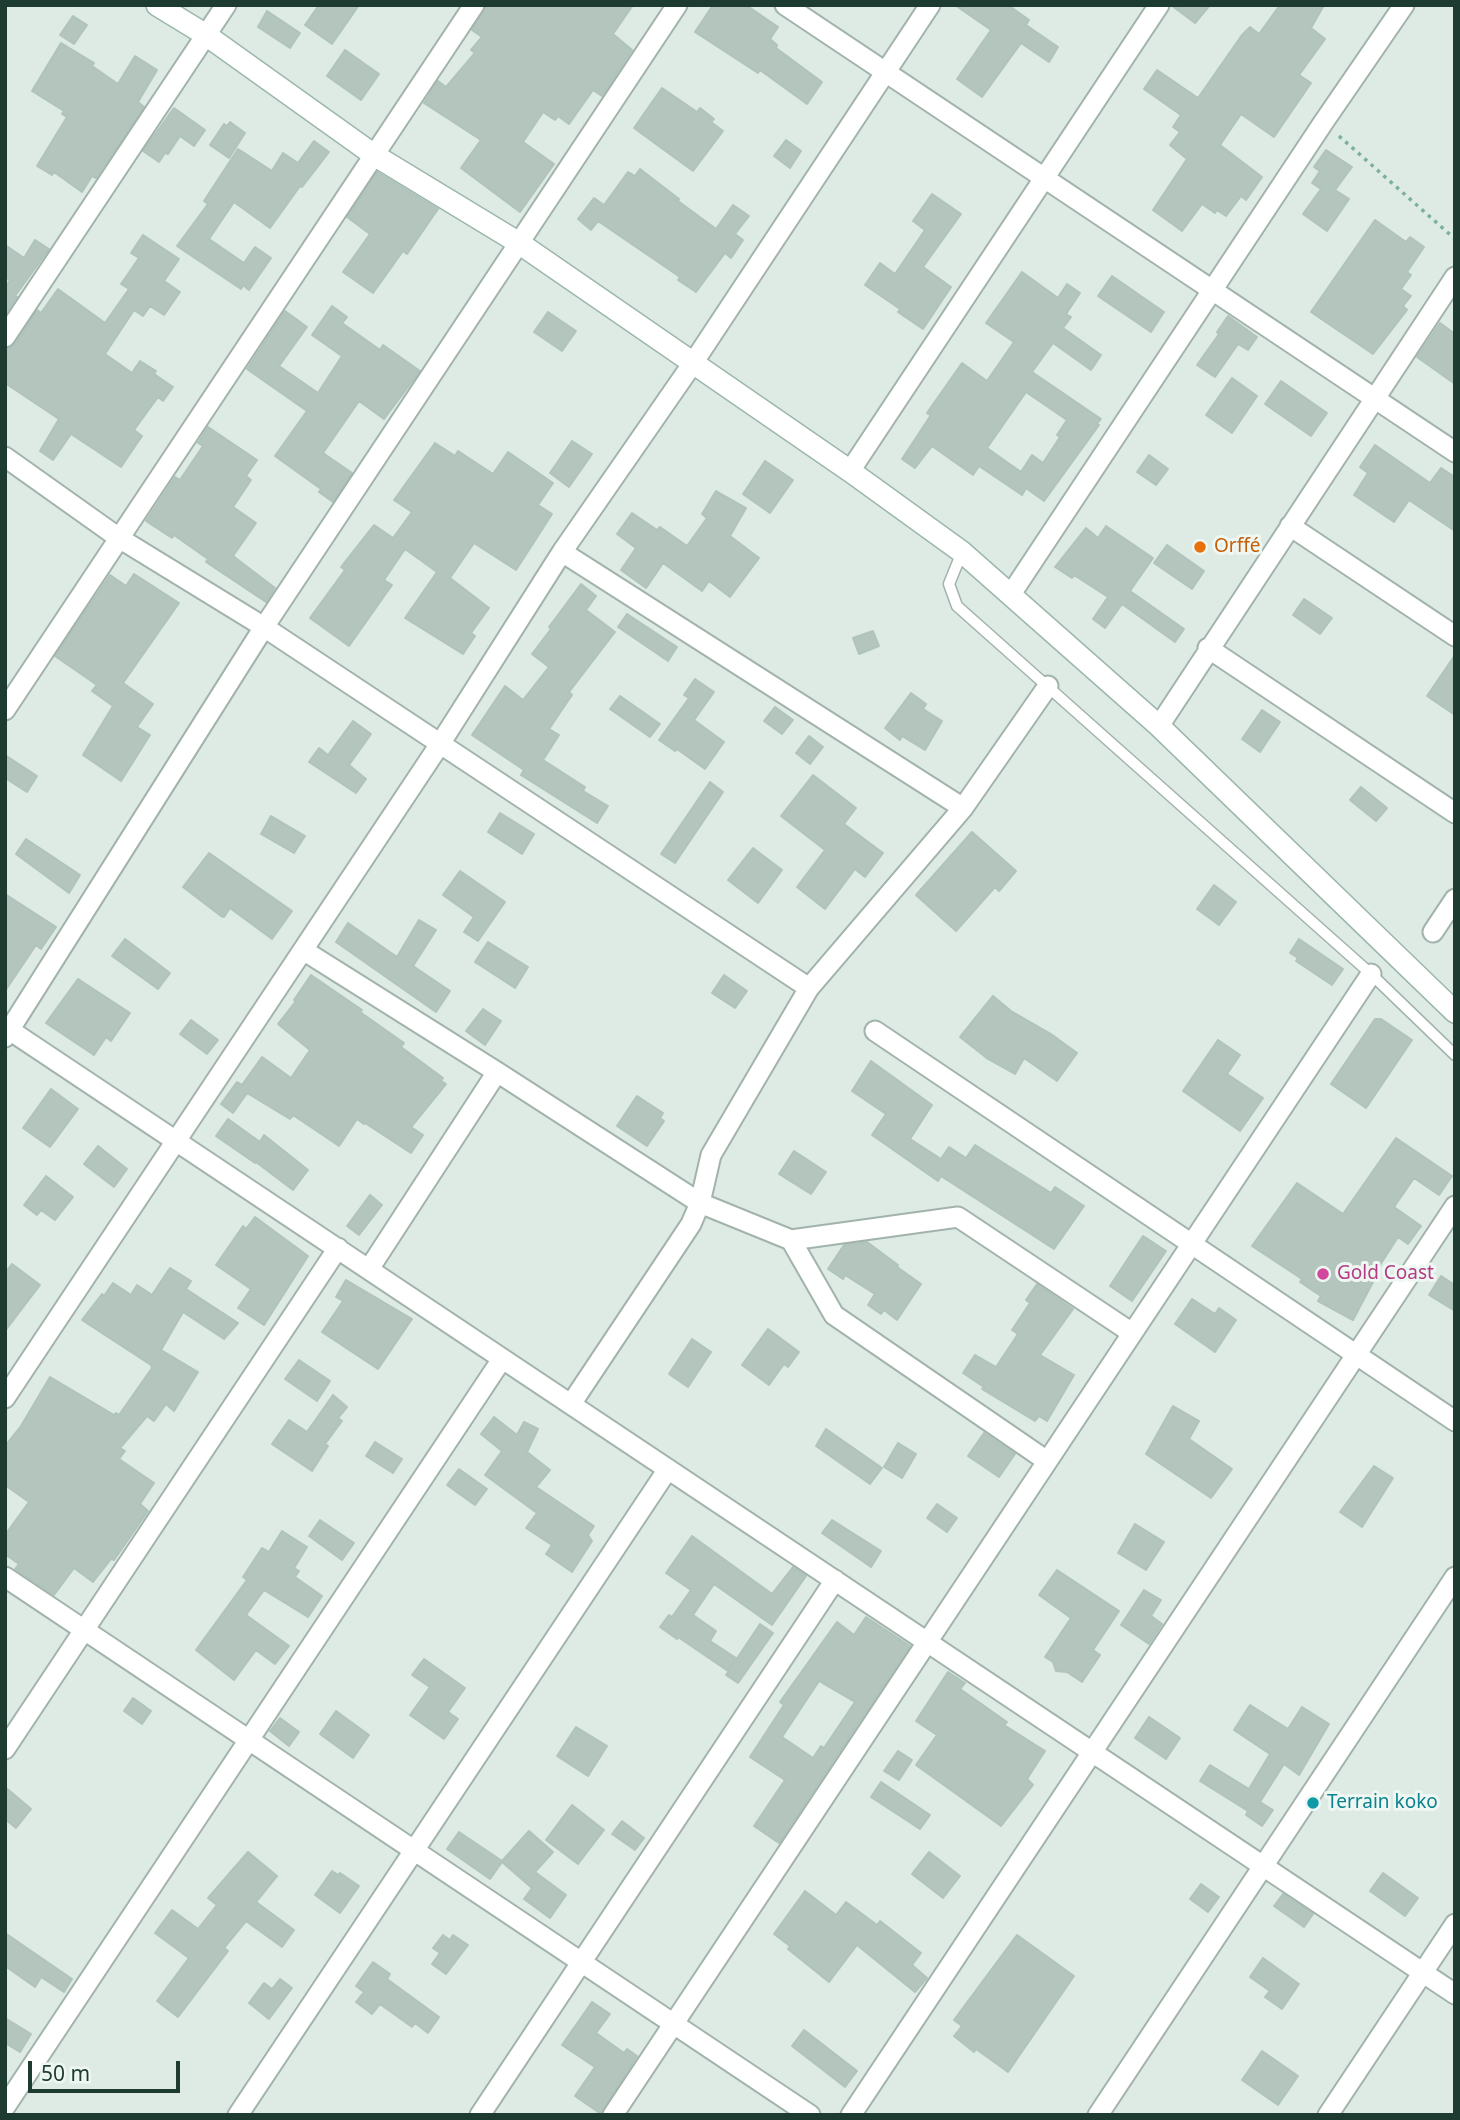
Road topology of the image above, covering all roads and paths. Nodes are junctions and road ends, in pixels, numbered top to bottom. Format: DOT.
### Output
graph roads {
  1 [pos="157,5"];
  2 [pos="226,5"];
  3 [pos="474,5"];
  4 [pos="677,5"];
  5 [pos="785,5"];
  6 [pos="930,5"];
  7 [pos="1159,5"];
  8 [pos="1404,5"];
  9 [pos="206,35"];
  10 [pos="886,72"];
  11 [pos="1323,123"];
  12 [pos="374,155"];
  13 [pos="1044,178"];
  14 [pos="1455,239"];
  15 [pos="519,243"];
  16 [pos="1455,277"];
  17 [pos="1214,290"];
  18 [pos="5,337"];
  19 [pos="693,363"];
  20 [pos="1374,398"];
  21 [pos="1455,452"];
  22 [pos="5,457"];
  23 [pos="850,471"];
  24 [pos="1290,526"];
  25 [pos="119,538"];
  26 [pos="562,552"];
  27 [pos="962,552"];
  28 [pos="1011,594"];
  29 [pos="264,627"];
  30 [pos="1455,636"];
  31 [pos="1208,648"];
  32 [pos="1048,686"];
  33 [pos="5,710"];
  34 [pos="1159,726"];
  35 [pos="440,744"];
  36 [pos="963,808"];
  37 [pos="1455,813"];
  38 [pos="1455,899"];
  39 [pos="1433,932"];
  40 [pos="303,950"];
  41 [pos="1371,974"];
  42 [pos="809,988"];
  43 [pos="1455,1012"];
  44 [pos="7,1031"];
  45 [pos="874,1031"];
  46 [pos="1455,1055"];
  47 [pos="497,1072"];
  48 [pos="176,1141"];
  49 [pos="700,1203"];
  50 [pos="1455,1206"];
  51 [pos="791,1240"];
  52 [pos="1191,1245"];
  53 [pos="338,1248"];
  54 [pos="369,1269"];
  55 [pos="1132,1333"];
  56 [pos="1356,1355"];
  57 [pos="502,1359"];
  58 [pos="5,1398"];
  59 [pos="571,1404"];
  60 [pos="1455,1421"];
  61 [pos="1047,1461"];
  62 [pos="668,1469"];
  63 [pos="5,1577"];
  64 [pos="1455,1577"];
  65 [pos="835,1580"];
  66 [pos="85,1630"];
  67 [pos="927,1642"];
  68 [pos="249,1740"];
  69 [pos="5,1749"];
  70 [pos="1092,1752"];
  71 [pos="415,1850"];
  72 [pos="1263,1866"];
  73 [pos="1455,1924"];
  74 [pos="582,1962"];
  75 [pos="1423,1972"];
  76 [pos="1455,1994"];
  77 [pos="674,2024"];
  78 [pos="5,2107"];
  79 [pos="239,2115"];
  80 [pos="480,2115"];
  81 [pos="613,2115"];
  82 [pos="810,2115"];
  83 [pos="851,2115"];
  84 [pos="1098,2115"];
  85 [pos="1328,2115"];
  1 -- 9 [label="main road"];
  2 -- 9 [label="street"];
  3 -- 12 [label="street"];
  4 -- 15 [label="street"];
  5 -- 10 [label="street"];
  6 -- 10 [label="street"];
  7 -- 13 [label="street"];
  8 -- 11 [label="street"];
  9 -- 12 [label="main road"];
  9 -- 18 [label="street"];
  10 -- 13 [label="street"];
  10 -- 19 [label="street"];
  11 -- 14 [label="path"];
  11 -- 17 [label="street"];
  12 -- 15 [label="main road"];
  12 -- 25 [label="street"];
  13 -- 17 [label="street"];
  13 -- 23 [label="street"];
  15 -- 19 [label="main road"];
  15 -- 29 [label="street"];
  16 -- 20 [label="street"];
  17 -- 20 [label="street"];
  17 -- 28 [label="street"];
  19 -- 23 [label="main road"];
  19 -- 26 [label="street"];
  20 -- 21 [label="street"];
  20 -- 24 [label="street"];
  22 -- 25 [label="street"];
  23 -- 27 [label="main road"];
  24 -- 30 [label="street"];
  24 -- 31 [label="street"];
  25 -- 29 [label="street"];
  25 -- 33 [label="street"];
  26 -- 35 [label="street"];
  26 -- 36 [label="street"];
  27 -- 28 [label="main road"];
  27 -- 32 [label="lane"];
  28 -- 34 [label="main road"];
  29 -- 35 [label="street"];
  29 -- 44 [label="street"];
  31 -- 34 [label="street"];
  31 -- 37 [label="street"];
  32 -- 36 [label="street"];
  32 -- 41 [label="lane"];
  34 -- 43 [label="main road"];
  35 -- 40 [label="street"];
  35 -- 42 [label="street"];
  36 -- 42 [label="street"];
  38 -- 39 [label="street"];
  40 -- 47 [label="street"];
  40 -- 48 [label="street"];
  41 -- 46 [label="lane"];
  41 -- 52 [label="street"];
  42 -- 49 [label="street"];
  44 -- 48 [label="street"];
  45 -- 52 [label="street"];
  47 -- 49 [label="street"];
  47 -- 54 [label="street"];
  48 -- 53 [label="street"];
  48 -- 58 [label="street"];
  49 -- 51 [label="street"];
  49 -- 59 [label="street"];
  50 -- 56 [label="street"];
  51 -- 55 [label="street"];
  51 -- 61 [label="street"];
  52 -- 55 [label="street"];
  52 -- 56 [label="street"];
  53 -- 54 [label="street"];
  53 -- 66 [label="street"];
  54 -- 57 [label="street"];
  55 -- 61 [label="street"];
  56 -- 60 [label="street"];
  56 -- 70 [label="street"];
  57 -- 59 [label="street"];
  57 -- 68 [label="street"];
  59 -- 62 [label="street"];
  61 -- 67 [label="street"];
  62 -- 65 [label="street"];
  62 -- 71 [label="street"];
  63 -- 66 [label="street"];
  64 -- 72 [label="street"];
  65 -- 67 [label="street"];
  65 -- 74 [label="street"];
  66 -- 68 [label="street"];
  66 -- 69 [label="street"];
  67 -- 70 [label="street"];
  67 -- 77 [label="street"];
  68 -- 71 [label="street"];
  68 -- 78 [label="street"];
  70 -- 72 [label="street"];
  70 -- 83 [label="street"];
  71 -- 74 [label="street"];
  71 -- 79 [label="street"];
  72 -- 75 [label="street"];
  72 -- 84 [label="street"];
  73 -- 75 [label="street"];
  74 -- 77 [label="street"];
  74 -- 80 [label="street"];
  75 -- 76 [label="street"];
  75 -- 85 [label="street"];
  77 -- 81 [label="street"];
  77 -- 82 [label="street"];
}
